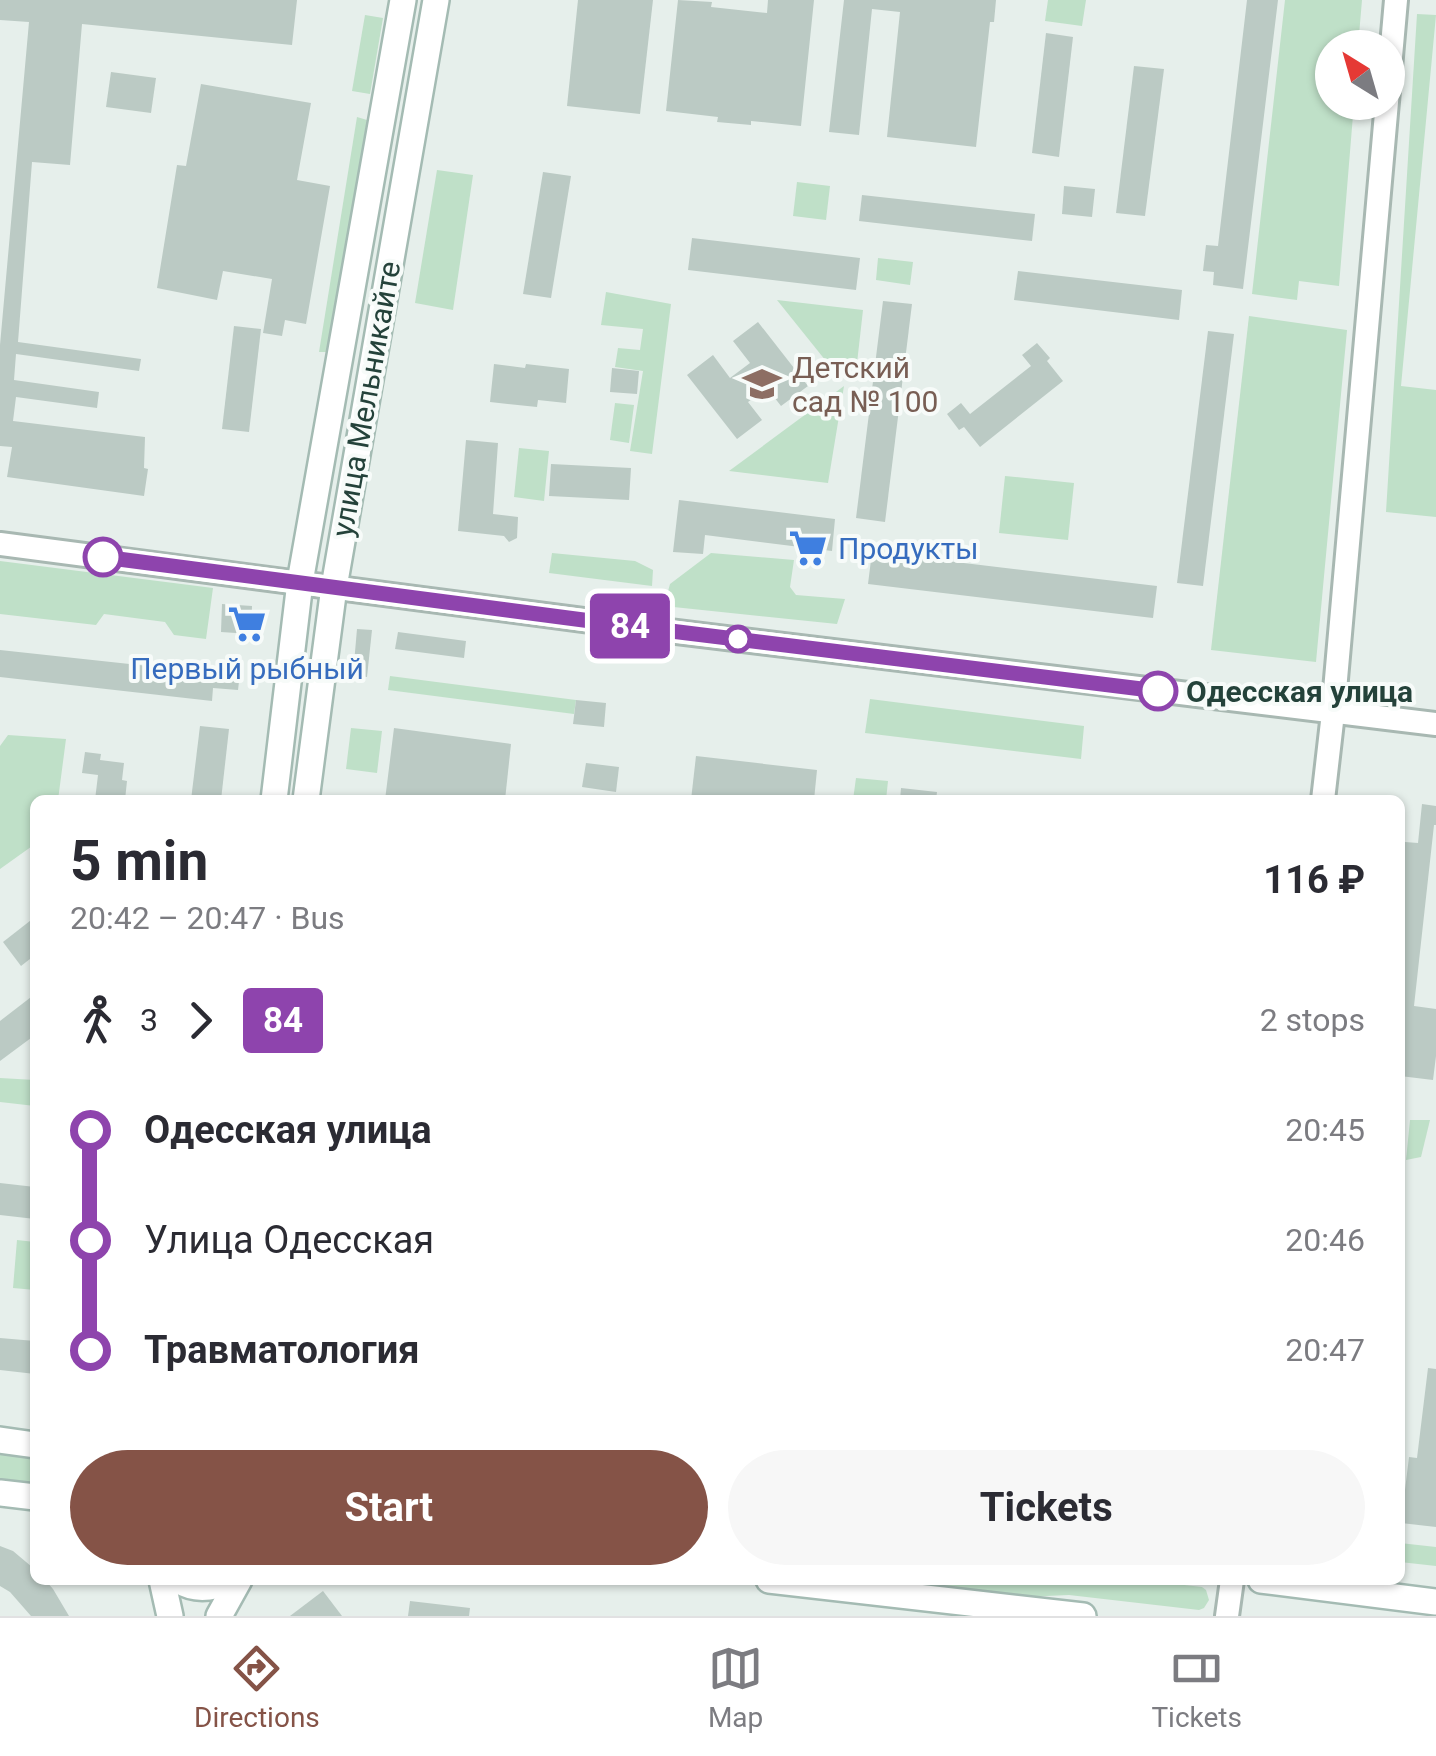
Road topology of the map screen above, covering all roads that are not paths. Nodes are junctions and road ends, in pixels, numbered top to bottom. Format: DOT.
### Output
graph roads {
  1 [pos="403,0"];
  2 [pos="436,0"];
  3 [pos="1396,0"];
  4 [pos="0,544"];
  5 [pos="300,582"];
  6 [pos="334,586"];
  7 [pos="1332,713"];
  8 [pos="1436,724"];
  9 [pos="275,790"];
  10 [pos="307,792"];
  11 [pos="1323,795"];
  12 [pos="0,1440"];
  13 [pos="30,1443"];
  14 [pos="0,1493"];
  15 [pos="30,1496"];
  16 [pos="163,1585"];
  17 [pos="186,1585"];
  18 [pos="216,1585"];
  19 [pos="235,1585"];
  20 [pos="813,1585"];
  21 [pos="1231,1585"];
  22 [pos="1301,1585"];
  23 [pos="1436,1602"];
  24 [pos="170,1616"];
  25 [pos="219,1616"];
  26 [pos="1083,1616"];
  27 [pos="1228,1616"];
  1 -- 5 [label="main road, улица Мельникайте"];
  2 -- 6 [label="main road, улица Мельникайте"];
  3 -- 7 [label="street"];
  4 -- 5 [label="street"];
  5 -- 6 [label="street"];
  5 -- 9 [label="main road, улица Мельникайте"];
  6 -- 7 [label="street"];
  6 -- 10 [label="main road, улица Мельникайте"];
  7 -- 8 [label="street"];
  7 -- 11 [label="street"];
  9 -- 10 [label="main road"];
  12 -- 13 [label="main road"];
  14 -- 15 [label="main road"];
  16 -- 24 [label="main road"];
  17 -- 18 [label="main road"];
  19 -- 25 [label="main road"];
  20 -- 26 [label="main road"];
  21 -- 27 [label="street"];
  22 -- 23 [label="main road"];
}
